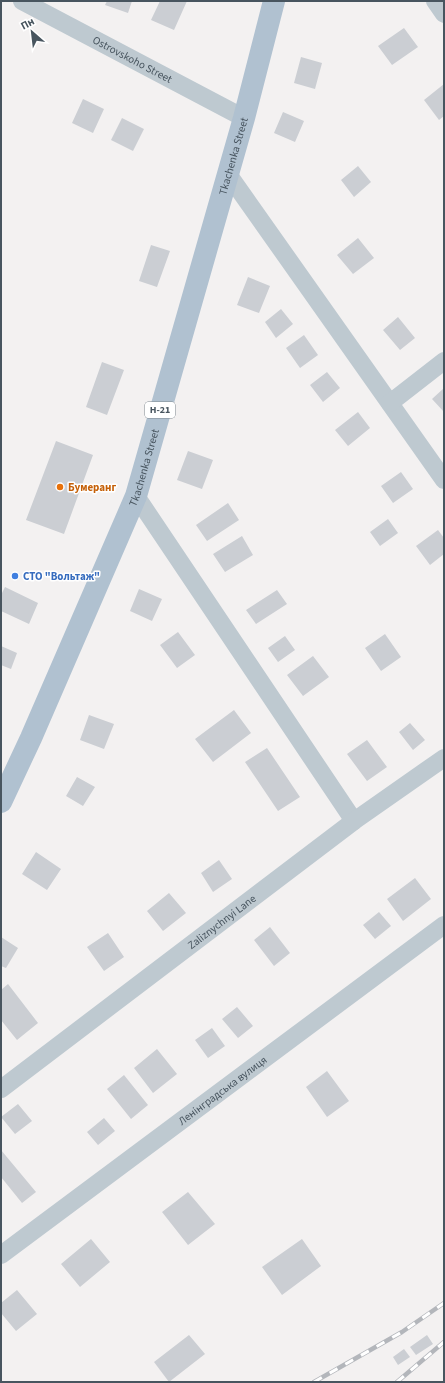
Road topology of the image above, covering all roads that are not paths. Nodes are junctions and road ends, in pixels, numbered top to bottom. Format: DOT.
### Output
graph roads {
  1 [pos="22,1"];
  2 [pos="274,1"];
  3 [pos="435,1"];
  4 [pos="444,14"];
  5 [pos="244,118"];
  6 [pos="228,174"];
  7 [pos="444,361"];
  8 [pos="390,403"];
  9 [pos="444,480"];
  10 [pos="136,496"];
  11 [pos="444,758"];
  12 [pos="1,802"];
  13 [pos="354,821"];
  14 [pos="444,925"];
  15 [pos="1,1089"];
  16 [pos="1,1255"];
  1 -- 5 [label="street, Ostrovskoho Street"];
  2 -- 5 [label="main road, Tkachenka Street / Н-21"];
  3 -- 4 [label="street"];
  5 -- 6 [label="main road, Tkachenka Street / Н-21"];
  6 -- 8 [label="street"];
  6 -- 10 [label="main road, Tkachenka Street / Н-21"];
  7 -- 8 [label="street"];
  8 -- 9 [label="street"];
  10 -- 12 [label="main road, Tkachenka Street / Н-21"];
  10 -- 13 [label="street"];
  11 -- 13 [label="street, Zaliznychnyi Lane"];
  13 -- 15 [label="street, Zaliznychnyi Lane"];
  14 -- 16 [label="street, Ленінградська вулиця"];
}
